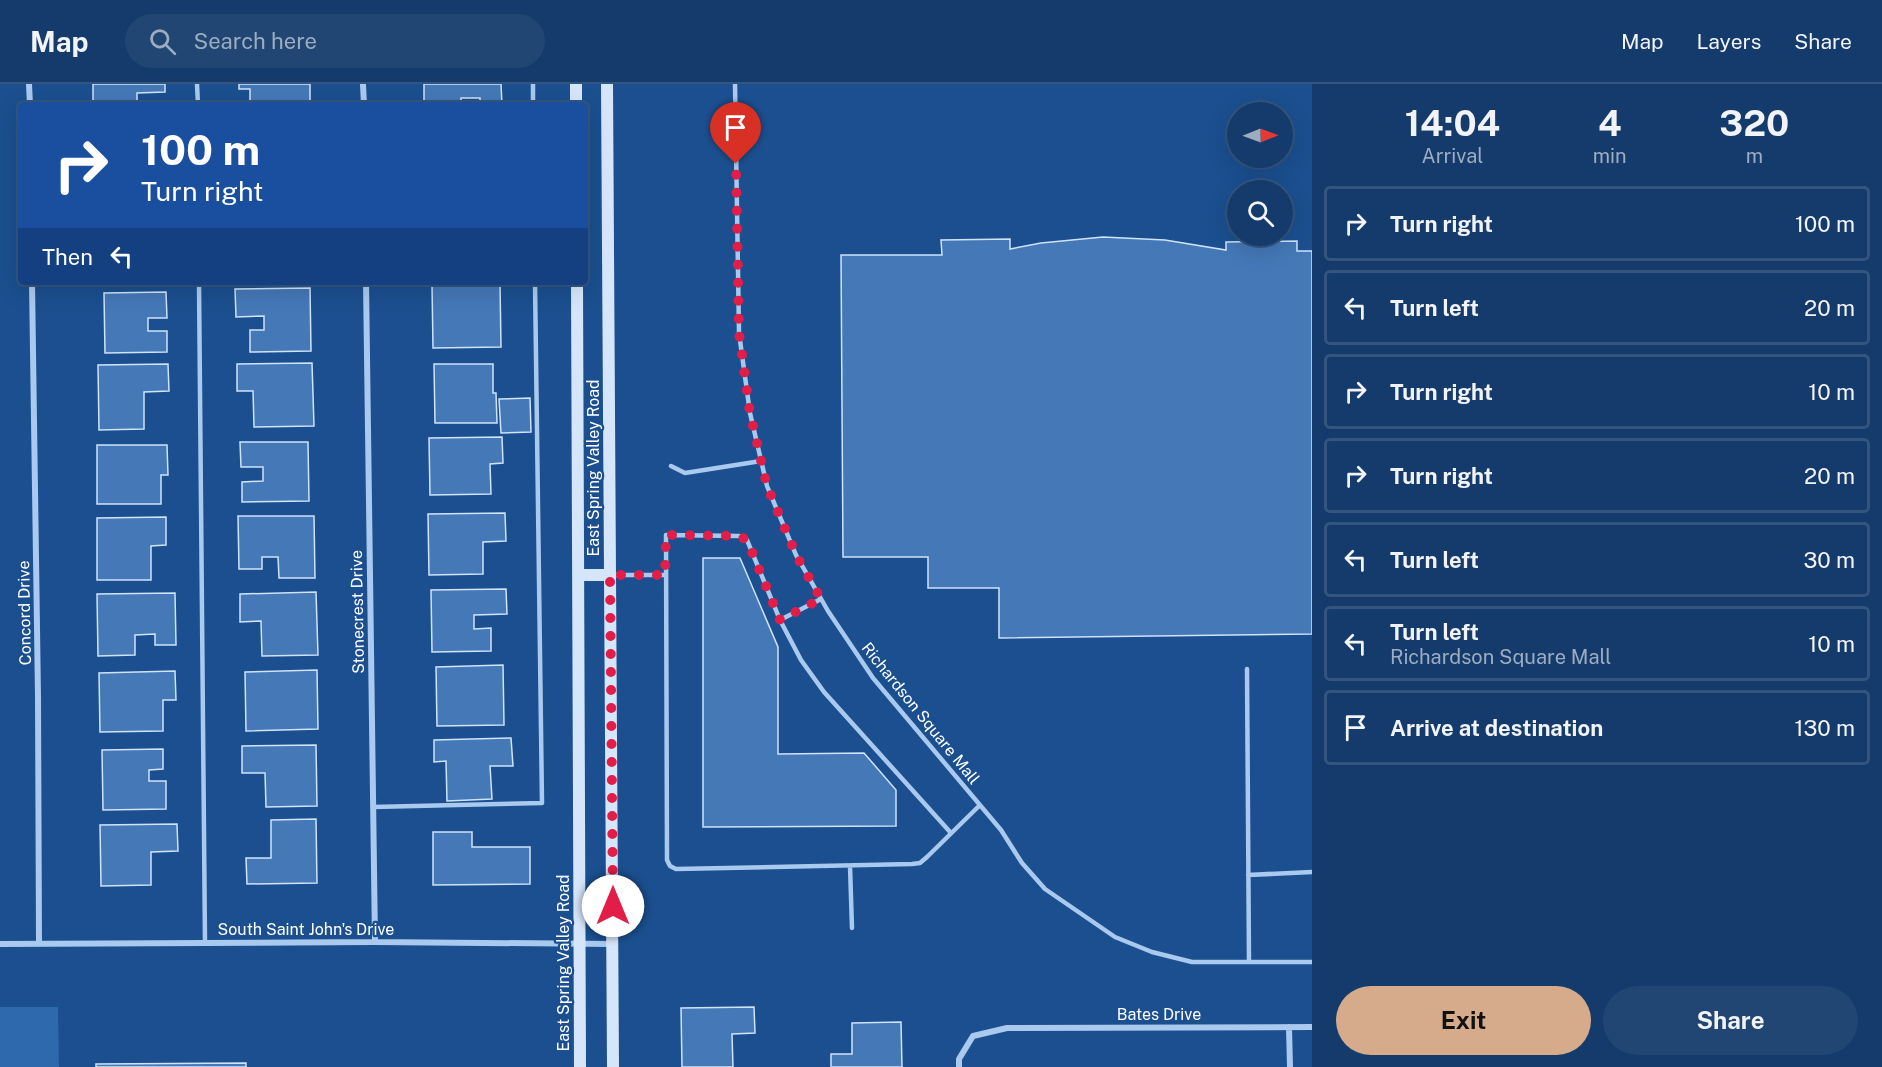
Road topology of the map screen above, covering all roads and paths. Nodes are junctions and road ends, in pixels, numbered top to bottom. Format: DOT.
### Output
graph roads {
  1 [pos="29,84"];
  2 [pos="197,84"];
  3 [pos="363,84"];
  4 [pos="533,84"];
  5 [pos="576,84"];
  6 [pos="607,84"];
  7 [pos="735,84"];
  8 [pos="30,102"];
  9 [pos="198,102"];
  10 [pos="364,102"];
  11 [pos="533,102"];
  12 [pos="576,102"];
  13 [pos="32,285"];
  14 [pos="199,285"];
  15 [pos="366,285"];
  16 [pos="535,285"];
  17 [pos="577,285"];
  18 [pos="761,461"];
  19 [pos="671,466"];
  20 [pos="579,575"];
  21 [pos="610,575"];
  22 [pos="665,575"];
  23 [pos="821,599"];
  24 [pos="780,620"];
  25 [pos="1247,669"];
  26 [pos="980,805"];
  27 [pos="374,807"];
  28 [pos="951,833"];
  29 [pos="850,866"];
  30 [pos="1312,872"];
  31 [pos="1248,875"];
  32 [pos="852,928"];
  33 [pos="375,942"];
  34 [pos="205,943"];
  35 [pos="579,943"];
  36 [pos="39,944"];
  37 [pos="613,944"];
  38 [pos="0,945"];
  39 [pos="1249,962"];
  40 [pos="1312,962"];
  41 [pos="1289,1027"];
  42 [pos="1312,1027"];
  43 [pos="580,1067"];
  44 [pos="613,1067"];
  45 [pos="959,1067"];
  46 [pos="1290,1067"];
  1 -- 8 [label="street"];
  2 -- 9 [label="lane"];
  3 -- 10 [label="street"];
  4 -- 11 [label="lane"];
  5 -- 12 [label="street"];
  6 -- 21 [label="street, East Spring Valley Road"];
  7 -- 18 [label="lane, Richardson Square Mall"];
  13 -- 36 [label="street, Concord Drive"];
  14 -- 34 [label="lane"];
  15 -- 27 [label="street, Stonecrest Drive"];
  16 -- 27 [label="lane"];
  17 -- 20 [label="street, East Spring Valley Road"];
  18 -- 19 [label="lane"];
  18 -- 23 [label="lane, Richardson Square Mall"];
  20 -- 21 [label="street"];
  20 -- 35 [label="street, East Spring Valley Road"];
  21 -- 22 [label="lane"];
  21 -- 37 [label="street, East Spring Valley Road"];
  22 -- 24 [label="lane"];
  22 -- 29 [label="lane"];
  23 -- 24 [label="lane"];
  23 -- 26 [label="lane, Richardson Square Mall"];
  24 -- 28 [label="lane"];
  25 -- 31 [label="lane"];
  26 -- 28 [label="lane"];
  26 -- 39 [label="lane, Richardson Square Mall"];
  27 -- 33 [label="street, Stonecrest Drive"];
  28 -- 29 [label="lane"];
  29 -- 32 [label="lane"];
  30 -- 31 [label="lane"];
  31 -- 39 [label="lane"];
  33 -- 34 [label="street, South Saint John's Drive"];
  33 -- 35 [label="street, South Saint John's Drive"];
  34 -- 36 [label="street, South Saint John's Drive"];
  35 -- 37 [label="street, South Saint John's Drive"];
  35 -- 43 [label="street, East Spring Valley Road"];
  36 -- 38 [label="street, South Saint John's Drive"];
  37 -- 44 [label="street, East Spring Valley Road"];
  39 -- 40 [label="lane, Richardson Square Mall"];
  41 -- 42 [label="street, Bates Drive"];
  41 -- 45 [label="street, Bates Drive"];
  41 -- 46 [label="street"];
}
